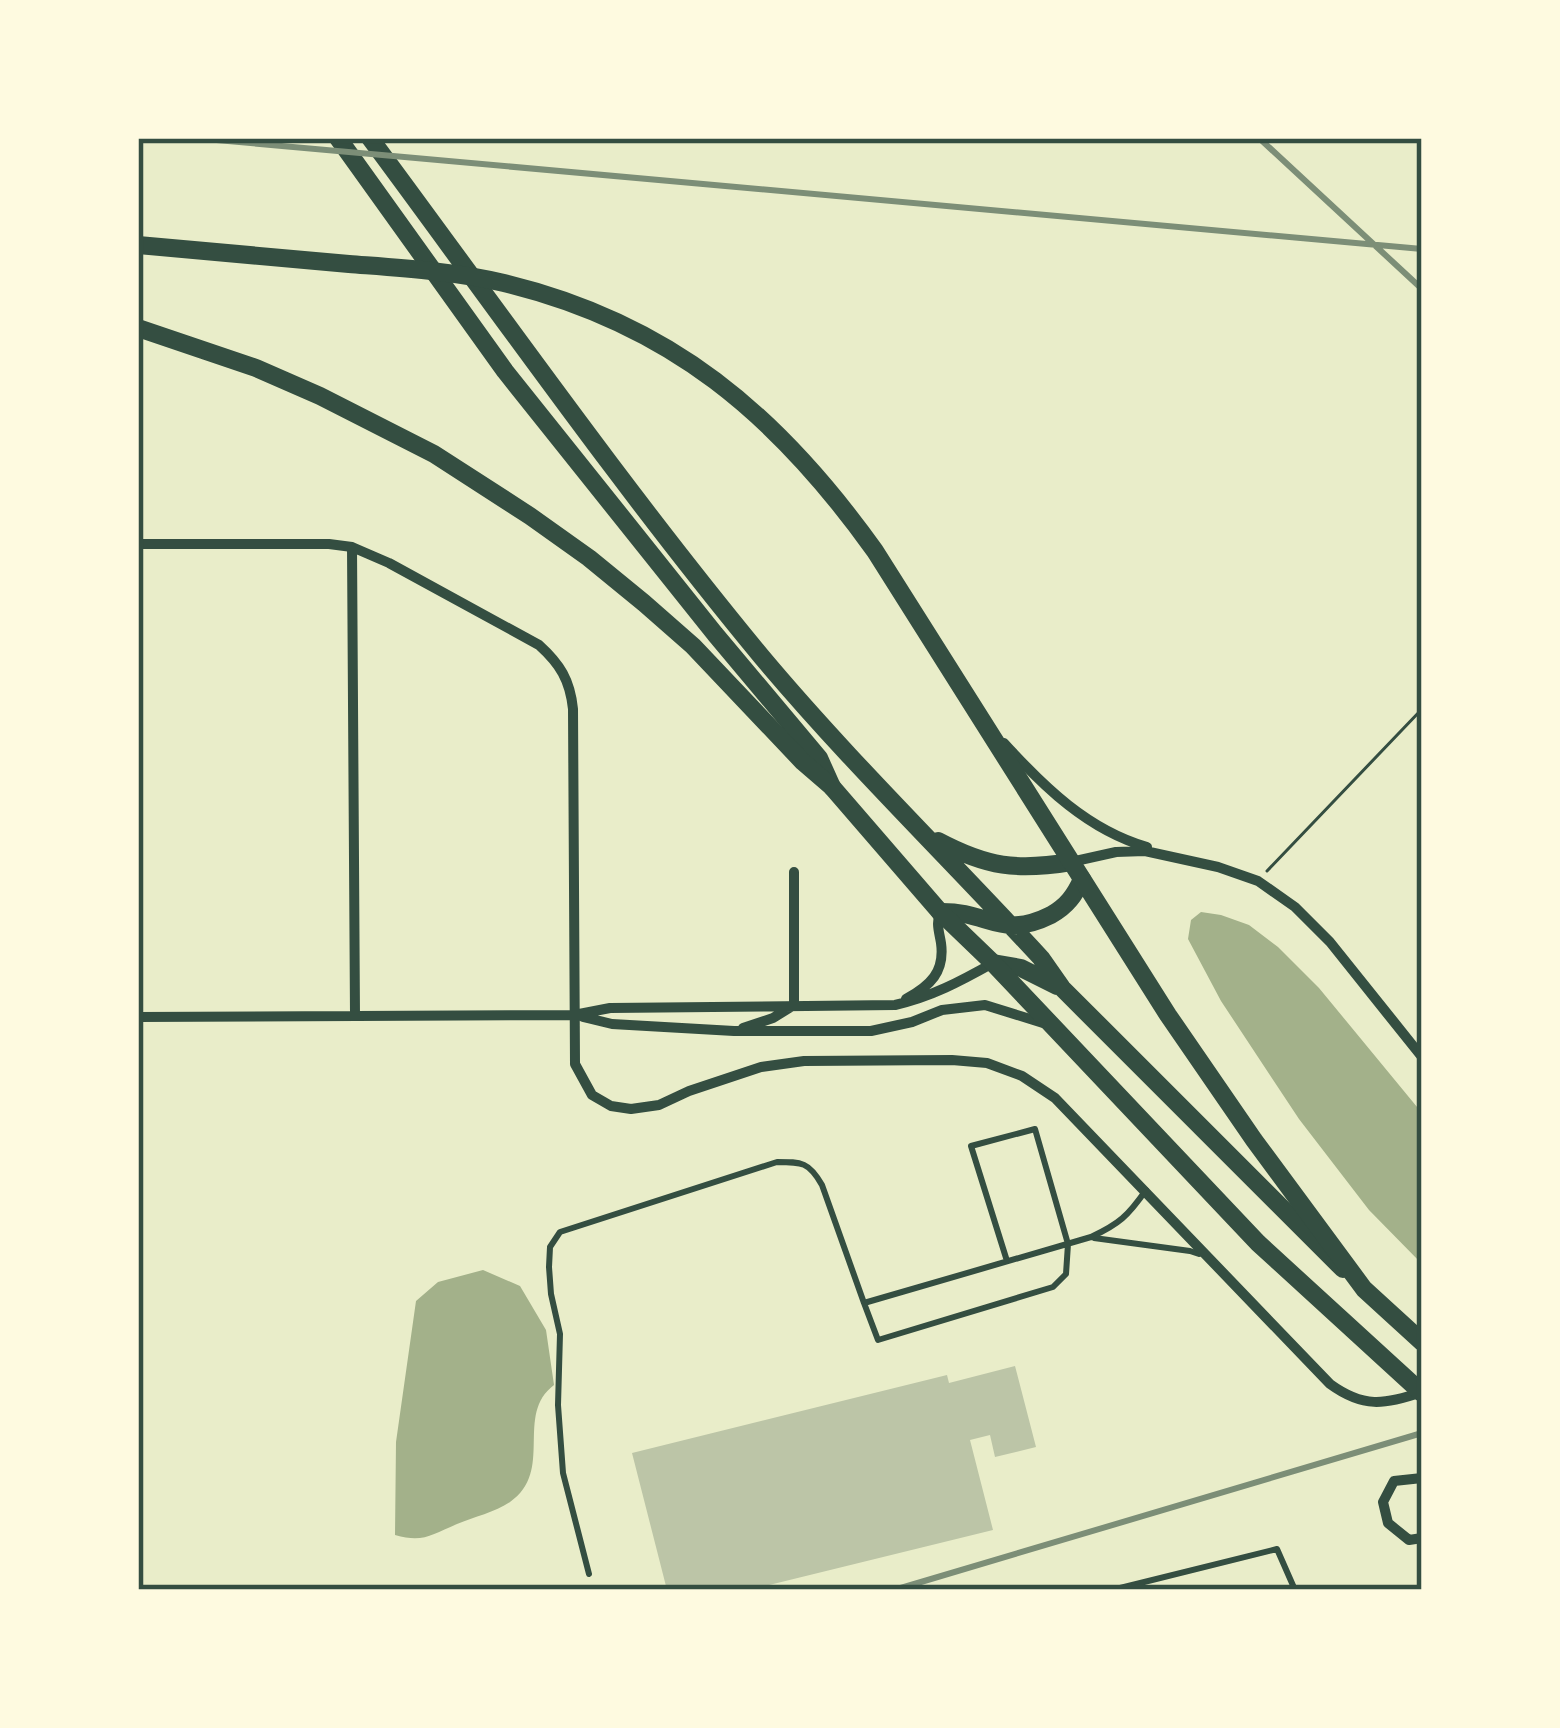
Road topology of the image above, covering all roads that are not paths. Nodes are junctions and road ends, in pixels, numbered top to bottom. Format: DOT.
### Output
graph roads {
  1 [pos="338,138"];
  2 [pos="370,138"];
  3 [pos="138,245"];
  4 [pos="138,328"];
  5 [pos="632,493"];
  6 [pos="613,506"];
  7 [pos="138,544"];
  8 [pos="352,547"];
  9 [pos="980,716"];
  10 [pos="832,787"];
  11 [pos="923,832"];
  12 [pos="1179,856"];
  13 [pos="1071,862"];
  14 [pos="794,872"];
  15 [pos="1082,879"];
  16 [pos="940,912"];
  17 [pos="1013,927"];
  18 [pos="993,963"];
  19 [pos="1062,988"];
  20 [pos="794,1005"];
  21 [pos="895,1005"];
  22 [pos="355,1015"];
  23 [pos="574,1015"];
  24 [pos="138,1018"];
  25 [pos="1053,1026"];
  26 [pos="734,1031"];
  27 [pos="1422,1057"];
  28 [pos="1146,1190"];
  29 [pos="1090,1237"];
  30 [pos="1068,1244"];
  31 [pos="1211,1258"];
  32 [pos="1007,1262"];
  33 [pos="1364,1289"];
  34 [pos="864,1303"];
  35 [pos="1422,1342"];
  36 [pos="1422,1393"];
  37 [pos="1419,1482"];
  38 [pos="1422,1538"];
  39 [pos="589,1574"];
  40 [pos="1112,1590"];
  41 [pos="1295,1590"];
  1 -- 6 [label="main road"];
  2 -- 5 [label="main road"];
  3 -- 9 [label="main road"];
  4 -- 10 [label="main road"];
  5 -- 6 [label="street"];
  5 -- 11 [label="main road"];
  6 -- 10 [label="main road"];
  7 -- 8 [label="street"];
  8 -- 22 [label="street"];
  8 -- 23 [label="street"];
  9 -- 12 [label="street"];
  9 -- 13 [label="main road"];
  10 -- 16 [label="main road"];
  11 -- 13 [label="main road"];
  11 -- 17 [label="main road"];
  12 -- 13 [label="street"];
  12 -- 27 [label="street"];
  13 -- 15 [label="main road"];
  14 -- 20 [label="street"];
  15 -- 17 [label="main road"];
  15 -- 33 [label="main road"];
  16 -- 17 [label="main road"];
  16 -- 18 [label="main road"];
  16 -- 21 [label="street"];
  17 -- 19 [label="main road"];
  18 -- 19 [label="main road"];
  18 -- 21 [label="street"];
  18 -- 25 [label="main road"];
  19 -- 33 [label="main road"];
  20 -- 21 [label="street"];
  20 -- 23 [label="street"];
  20 -- 26 [label="street"];
  22 -- 23 [label="street"];
  22 -- 24 [label="street"];
  23 -- 26 [label="street"];
  23 -- 28 [label="street"];
  25 -- 26 [label="street"];
  25 -- 36 [label="main road"];
  28 -- 29 [label="lane"];
  28 -- 31 [label="street"];
  29 -- 30 [label="lane"];
  29 -- 31 [label="lane"];
  30 -- 32 [label="lane"];
  30 -- 32 [label="lane"];
  30 -- 34 [label="lane"];
  31 -- 36 [label="street"];
  32 -- 34 [label="lane"];
  33 -- 35 [label="main road"];
  34 -- 39 [label="lane"];
  37 -- 38 [label="street"];
  40 -- 41 [label="lane"];
}
